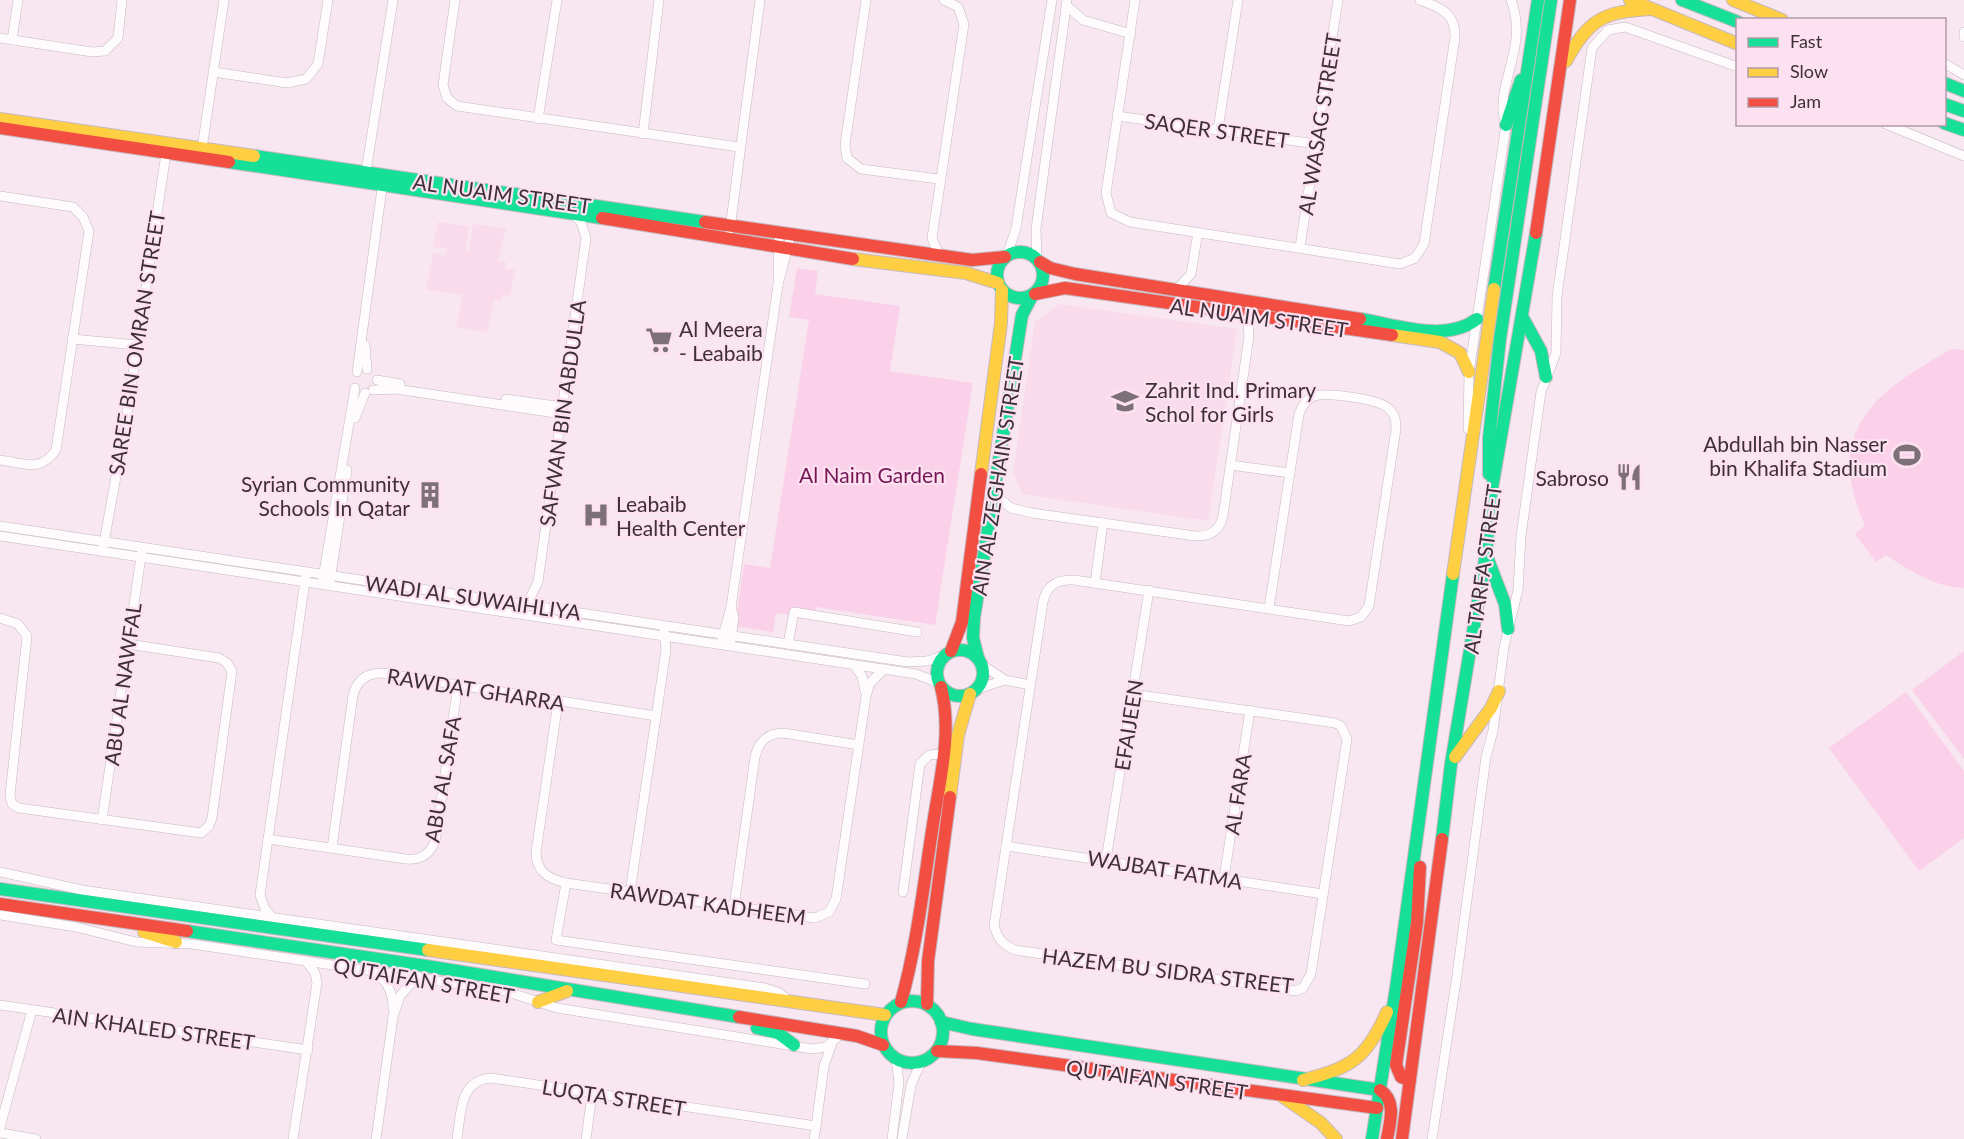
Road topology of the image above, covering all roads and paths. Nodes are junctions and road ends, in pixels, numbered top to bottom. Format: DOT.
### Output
graph roads {
  1 [pos="18,0"];
  2 [pos="122,0"];
  3 [pos="224,0"];
  4 [pos="328,0"];
  5 [pos="393,0"];
  6 [pos="455,0"];
  7 [pos="557,0"];
  8 [pos="659,0"];
  9 [pos="760,0"];
  10 [pos="866,0"];
  11 [pos="944,0"];
  12 [pos="1052,0"];
  13 [pos="1136,0"];
  14 [pos="1238,0"];
  15 [pos="1338,0"];
  16 [pos="1420,0"];
  17 [pos="1511,0"];
  18 [pos="1526,0"];
  19 [pos="1538,0"];
  20 [pos="1551,0"];
  21 [pos="1570,0"];
  22 [pos="1630,0"];
  23 [pos="1682,0"];
  24 [pos="1733,0"];
  25 [pos="1067,3"];
  26 [pos="1650,9"];
  27 [pos="1777,18"];
  28 [pos="1083,20"];
  29 [pos="1736,22"];
  30 [pos="1534,25"];
  31 [pos="1063,31"];
  32 [pos="1964,32"];
  33 [pos="1131,34"];
  34 [pos="1964,37"];
  35 [pos="0,39"];
  36 [pos="12,40"];
  37 [pos="1736,44"];
  38 [pos="1528,64"];
  39 [pos="1946,64"];
  40 [pos="1562,68"];
  41 [pos="1736,68"];
  42 [pos="214,72"];
  43 [pos="1964,75"];
  44 [pos="1946,84"];
  45 [pos="1964,91"];
  46 [pos="1946,105"];
  47 [pos="1964,111"];
  48 [pos="1118,116"];
  49 [pos="0,119"];
  50 [pos="538,119"];
  51 [pos="1946,124"];
  52 [pos="1506,125"];
  53 [pos="1891,126"];
  54 [pos="0,128"];
  55 [pos="1218,129"];
  56 [pos="1964,130"];
  57 [pos="643,134"];
  58 [pos="1316,144"];
  59 [pos="739,147"];
  60 [pos="166,149"];
  61 [pos="202,154"];
  62 [pos="1964,156"];
  63 [pos="365,177"];
  64 [pos="939,179"];
  65 [pos="386,180"];
  66 [pos="0,196"];
  67 [pos="573,214"];
  68 [pos="726,231"];
  69 [pos="1198,232"];
  70 [pos="932,238"];
  71 [pos="784,240"];
  72 [pos="1300,247"];
  73 [pos="919,252"];
  74 [pos="939,255"];
  75 [pos="1006,257"];
  76 [pos="1038,260"];
  77 [pos="1191,274"];
  78 [pos="1000,287"];
  79 [pos="1176,290"];
  80 [pos="1201,294"];
  81 [pos="1033,295"];
  82 [pos="1240,315"];
  83 [pos="1523,318"];
  84 [pos="1477,319"];
  85 [pos="72,339"];
  86 [pos="137,345"];
  87 [pos="367,369"];
  88 [pos="357,372"];
  89 [pos="1469,372"];
  90 [pos="1546,377"];
  91 [pos="377,380"];
  92 [pos="355,388"];
  93 [pos="369,392"];
  94 [pos="562,411"];
  95 [pos="1469,456"];
  96 [pos="0,460"];
  97 [pos="1230,465"];
  98 [pos="1290,473"];
  99 [pos="994,494"];
  100 [pos="1491,494"];
  101 [pos="1102,523"];
  102 [pos="0,526"];
  103 [pos="0,536"];
  104 [pos="104,546"];
  105 [pos="142,551"];
  106 [pos="1486,554"];
  107 [pos="305,576"];
  108 [pos="327,579"];
  109 [pos="1095,583"];
  110 [pos="1149,590"];
  111 [pos="1269,608"];
  112 [pos="525,609"];
  113 [pos="0,618"];
  114 [pos="1508,629"];
  115 [pos="664,630"];
  116 [pos="675,632"];
  117 [pos="916,632"];
  118 [pos="727,640"];
  119 [pos="128,644"];
  120 [pos="788,644"];
  121 [pos="666,650"];
  122 [pos="948,653"];
  123 [pos="980,661"];
  124 [pos="854,665"];
  125 [pos="884,669"];
  126 [pos="1005,680"];
  127 [pos="458,685"];
  128 [pos="940,685"];
  129 [pos="1030,685"];
  130 [pos="1499,691"];
  131 [pos="973,692"];
  132 [pos="1133,694"];
  133 [pos="866,696"];
  134 [pos="558,702"];
  135 [pos="1250,710"];
  136 [pos="656,716"];
  137 [pos="860,745"];
  138 [pos="943,754"];
  139 [pos="1451,764"];
  140 [pos="102,820"];
  141 [pos="1418,829"];
  142 [pos="268,839"];
  143 [pos="1006,846"];
  144 [pos="332,848"];
  145 [pos="1106,860"];
  146 [pos="0,872"];
  147 [pos="1224,878"];
  148 [pos="566,883"];
  149 [pos="0,887"];
  150 [pos="630,892"];
  151 [pos="903,892"];
  152 [pos="1323,894"];
  153 [pos="260,896"];
  154 [pos="0,904"];
  155 [pos="734,907"];
  156 [pos="244,912"];
  157 [pos="0,915"];
  158 [pos="271,916"];
  159 [pos="124,923"];
  160 [pos="176,942"];
  161 [pos="306,960"];
  162 [pos="332,964"];
  163 [pos="426,966"];
  164 [pos="372,971"];
  165 [pos="416,977"];
  166 [pos="317,982"];
  167 [pos="865,984"];
  168 [pos="1396,988"];
  169 [pos="568,990"];
  170 [pos="538,1002"];
  171 [pos="901,1002"];
  172 [pos="791,1003"];
  173 [pos="927,1004"];
  174 [pos="0,1005"];
  175 [pos="32,1010"];
  176 [pos="721,1014"];
  177 [pos="885,1015"];
  178 [pos="393,1017"];
  179 [pos="941,1022"];
  180 [pos="837,1038"];
  181 [pos="883,1045"];
  182 [pos="794,1046"];
  183 [pos="818,1049"];
  184 [pos="308,1050"];
  185 [pos="937,1051"];
  186 [pos="896,1059"];
  187 [pos="921,1062"];
  188 [pos="824,1066"];
  189 [pos="1303,1080"];
  190 [pos="1410,1080"];
  191 [pos="1380,1090"];
  192 [pos="592,1094"];
  193 [pos="1282,1096"];
  194 [pos="1408,1096"];
  195 [pos="1377,1108"];
  196 [pos="1391,1109"];
  197 [pos="816,1126"];
  198 [pos="0,1127"];
  199 [pos="0,1133"];
  200 [pos="36,1139"];
  201 [pos="293,1139"];
  202 [pos="376,1139"];
  203 [pos="457,1139"];
  204 [pos="586,1139"];
  205 [pos="814,1139"];
  206 [pos="892,1139"];
  207 [pos="902,1139"];
  208 [pos="1336,1139"];
  209 [pos="1372,1139"];
  210 [pos="1387,1139"];
  211 [pos="1402,1139"];
  212 [pos="1432,1139"];
  1 -- 36 [label="street"];
  2 -- 36 [label="street"];
  3 -- 42 [label="street"];
  4 -- 42 [label="street"];
  5 -- 63 [label="street"];
  6 -- 50 [label="street"];
  7 -- 50 [label="street"];
  8 -- 57 [label="street"];
  9 -- 59 [label="street"];
  10 -- 64 [label="street"];
  11 -- 64 [label="street"];
  12 -- 75 [label="street"];
  13 -- 33 [label="street"];
  14 -- 55 [label="street"];
  15 -- 58 [label="street, AL WASAG STREET"];
  16 -- 72 [label="street"];
  17 -- 52 [label="street, AL TARFA STREET"];
  18 -- 30 [label="street"];
  19 -- 30 [label="street, AL TARFA STREET"];
  20 -- 100 [label="street"];
  21 -- 40 [label="street, AL TARFA STREET"];
  22 -- 26 [label="street"];
  23 -- 29 [label="street"];
  24 -- 27 [label="street"];
  25 -- 28 [label="street"];
  25 -- 31 [label="street"];
  26 -- 37 [label="street"];
  26 -- 40 [label="street"];
  28 -- 31 [label="street"];
  28 -- 33 [label="street"];
  30 -- 38 [label="street, AL TARFA STREET"];
  31 -- 76 [label="street"];
  32 -- 34 [label="street"];
  33 -- 48 [label="street"];
  35 -- 36 [label="street"];
  38 -- 52 [label="street"];
  38 -- 95 [label="street, AL TARFA STREET"];
  39 -- 43 [label="street"];
  40 -- 83 [label="street, AL TARFA STREET"];
  41 -- 90 [label="street, AL TARFA STREET"];
  42 -- 61 [label="street"];
  44 -- 45 [label="street"];
  46 -- 47 [label="street"];
  48 -- 55 [label="street, SAQER STREET"];
  48 -- 69 [label="street"];
  49 -- 60 [label="street, AL NUAIM STREET"];
  50 -- 57 [label="street"];
  51 -- 56 [label="street"];
  52 -- 84 [label="street, AL TARFA STREET"];
  53 -- 62 [label="street"];
  54 -- 60 [label="street, AL NUAIM STREET"];
  55 -- 58 [label="street, SAQER STREET"];
  57 -- 59 [label="street"];
  58 -- 72 [label="street, AL WASAG STREET"];
  59 -- 68 [label="street"];
  60 -- 61 [label="street, AL NUAIM STREET"];
  60 -- 86 [label="street, SAREE BIN OMRAN STREET"];
  61 -- 63 [label="street, AL NUAIM STREET"];
  63 -- 65 [label="street, AL NUAIM STREET"];
  64 -- 70 [label="street"];
  65 -- 67 [label="street, AL NUAIM STREET"];
  65 -- 68 [label="street, AL NUAIM STREET"];
  65 -- 87 [label="street"];
  65 -- 88 [label="street"];
  66 -- 85 [label="street"];
  67 -- 68 [label="street, AL NUAIM STREET"];
  67 -- 94 [label="street, SAFWAN BIN ABDULLA"];
  68 -- 71 [label="street, AL NUAIM STREET"];
  69 -- 72 [label="street"];
  69 -- 77 [label="street"];
  70 -- 73 [label="street"];
  70 -- 74 [label="street"];
  71 -- 73 [label="street, AL NUAIM STREET"];
  71 -- 78 [label="street, AL NUAIM STREET"];
  71 -- 118 [label="street"];
  73 -- 74 [label="street, AL NUAIM STREET"];
  74 -- 75 [label="street, AL NUAIM STREET"];
  75 -- 76 [label="street"];
  75 -- 78 [label="street"];
  76 -- 79 [label="street, AL NUAIM STREET"];
  76 -- 81 [label="street"];
  77 -- 79 [label="street"];
  77 -- 80 [label="street"];
  78 -- 81 [label="street"];
  78 -- 122 [label="street, AIN AL ZEGHAIN STREET"];
  79 -- 80 [label="street, AL NUAIM STREET"];
  80 -- 84 [label="street, AL NUAIM STREET"];
  81 -- 82 [label="street, AL NUAIM STREET"];
  81 -- 99 [label="street, AIN AL ZEGHAIN STREET"];
  82 -- 89 [label="street, AL NUAIM STREET"];
  82 -- 97 [label="street"];
  83 -- 90 [label="street"];
  83 -- 100 [label="street, AL TARFA STREET"];
  84 -- 89 [label="street, AL TARFA STREET"];
  85 -- 86 [label="street"];
  85 -- 96 [label="street"];
  86 -- 104 [label="street, SAREE BIN OMRAN STREET"];
  87 -- 88 [label="street"];
  87 -- 91 [label="street"];
  88 -- 92 [label="street"];
  89 -- 95 [label="street, AL TARFA STREET"];
  90 -- 114 [label="street, AL TARFA STREET"];
  91 -- 93 [label="street"];
  91 -- 94 [label="street"];
  92 -- 93 [label="street"];
  92 -- 108 [label="street"];
  93 -- 94 [label="street"];
  93 -- 108 [label="street"];
  94 -- 112 [label="street, SAFWAN BIN ABDULLA"];
  95 -- 141 [label="street, AL TARFA STREET"];
  97 -- 98 [label="street"];
  97 -- 101 [label="street"];
  98 -- 111 [label="street, HAZEM BU SIDRA STREET"];
  98 -- 111 [label="street, HAZEM BU SIDRA STREET"];
  99 -- 101 [label="street"];
  99 -- 123 [label="street, AIN AL ZEGHAIN STREET"];
  100 -- 106 [label="street, AL TARFA STREET"];
  101 -- 109 [label="street"];
  102 -- 104 [label="street, WADI AL SUWAIHLIYA"];
  103 -- 104 [label="street, WADI AL SUWAIHLIYA"];
  104 -- 105 [label="street, WADI AL SUWAIHLIYA"];
  105 -- 107 [label="street, WADI AL SUWAIHLIYA"];
  105 -- 119 [label="street, ABU AL NAWFAL"];
  106 -- 114 [label="street"];
  106 -- 139 [label="street, AL TARFA STREET"];
  107 -- 108 [label="street, WADI AL SUWAIHLIYA"];
  107 -- 142 [label="street"];
  108 -- 112 [label="street, WADI AL SUWAIHLIYA"];
  109 -- 110 [label="street, HAZEM BU SIDRA STREET"];
  109 -- 129 [label="street, HAZEM BU SIDRA STREET"];
  110 -- 111 [label="street, HAZEM BU SIDRA STREET"];
  110 -- 132 [label="street, EFAIJEEN"];
  112 -- 115 [label="street, WADI AL SUWAIHLIYA"];
  113 -- 140 [label="street"];
  114 -- 130 [label="street, AL TARFA STREET"];
  115 -- 116 [label="street, WADI AL SUWAIHLIYA"];
  115 -- 121 [label="street"];
  116 -- 118 [label="street, WADI AL SUWAIHLIYA"];
  116 -- 121 [label="street"];
  117 -- 120 [label="street"];
  118 -- 120 [label="street, WADI AL SUWAIHLIYA"];
  118 -- 124 [label="street, WADI AL SUWAIHLIYA"];
  119 -- 140 [label="street, ABU AL NAWFAL"];
  119 -- 140 [label="street"];
  120 -- 122 [label="street, WADI AL SUWAIHLIYA"];
  121 -- 136 [label="street"];
  122 -- 123 [label="street"];
  122 -- 128 [label="street"];
  123 -- 126 [label="street"];
  123 -- 131 [label="street"];
  124 -- 125 [label="street, WADI AL SUWAIHLIYA"];
  124 -- 133 [label="street, RAWDAT KADHEEM"];
  125 -- 128 [label="street, WADI AL SUWAIHLIYA"];
  125 -- 133 [label="street, RAWDAT KADHEEM"];
  126 -- 129 [label="street"];
  126 -- 131 [label="street"];
  127 -- 134 [label="street, RAWDAT GHARRA"];
  127 -- 144 [label="street, ABU AL SAFA"];
  127 -- 144 [label="street, RAWDAT GHARRA"];
  128 -- 131 [label="street"];
  128 -- 138 [label="street"];
  129 -- 143 [label="street, HAZEM BU SIDRA STREET"];
  130 -- 139 [label="street"];
  130 -- 212 [label="street, AL TARFA STREET"];
  131 -- 173 [label="street"];
  132 -- 135 [label="street, HAZEM BU SIDRA STREET"];
  132 -- 145 [label="street, EFAIJEEN"];
  133 -- 137 [label="street, RAWDAT KADHEEM"];
  134 -- 136 [label="street, RAWDAT GHARRA"];
  134 -- 148 [label="street, RAWDAT KADHEEM"];
  135 -- 147 [label="street, AL FARA"];
  135 -- 152 [label="street, HAZEM BU SIDRA STREET"];
  136 -- 150 [label="street"];
  137 -- 155 [label="street, RAWDAT KADHEEM"];
  137 -- 155 [label="street"];
  138 -- 151 [label="street"];
  138 -- 171 [label="street"];
  139 -- 190 [label="street, AL TARFA STREET"];
  141 -- 168 [label="street, AL TARFA STREET"];
  141 -- 190 [label="street"];
  142 -- 144 [label="street, ABU AL SAFA"];
  142 -- 153 [label="street"];
  143 -- 145 [label="street, WAJBAT FATMA"];
  143 -- 152 [label="street, HAZEM BU SIDRA STREET"];
  145 -- 147 [label="street, WAJBAT FATMA"];
  146 -- 156 [label="street, QUTAIFAN STREET"];
  147 -- 152 [label="street, WAJBAT FATMA"];
  148 -- 150 [label="street, RAWDAT KADHEEM"];
  148 -- 167 [label="street"];
  149 -- 172 [label="street, QUTAIFAN STREET"];
  150 -- 155 [label="street, RAWDAT KADHEEM"];
  153 -- 156 [label="street"];
  153 -- 158 [label="street"];
  154 -- 159 [label="street, QUTAIFAN STREET"];
  156 -- 158 [label="street, QUTAIFAN STREET"];
  157 -- 160 [label="street, QUTAIFAN STREET"];
  158 -- 172 [label="street, QUTAIFAN STREET"];
  159 -- 160 [label="street"];
  159 -- 163 [label="street, QUTAIFAN STREET"];
  160 -- 161 [label="street, QUTAIFAN STREET"];
  161 -- 162 [label="street, QUTAIFAN STREET"];
  161 -- 166 [label="street"];
  162 -- 164 [label="street, QUTAIFAN STREET"];
  162 -- 166 [label="street"];
  163 -- 165 [label="street"];
  163 -- 169 [label="street, QUTAIFAN STREET"];
  164 -- 165 [label="street, QUTAIFAN STREET"];
  164 -- 178 [label="street"];
  165 -- 170 [label="street, QUTAIFAN STREET"];
  165 -- 178 [label="street"];
  166 -- 184 [label="street"];
  168 -- 189 [label="street"];
  168 -- 191 [label="street, AL TARFA STREET"];
  169 -- 170 [label="street"];
  169 -- 176 [label="street, QUTAIFAN STREET"];
  170 -- 182 [label="street, QUTAIFAN STREET"];
  171 -- 173 [label="street"];
  171 -- 177 [label="street"];
  172 -- 177 [label="street, QUTAIFAN STREET"];
  173 -- 179 [label="street"];
  174 -- 175 [label="street, AIN KHALED STREET"];
  175 -- 184 [label="street, AIN KHALED STREET"];
  175 -- 198 [label="street"];
  176 -- 180 [label="street, QUTAIFAN STREET"];
  176 -- 182 [label="street"];
  177 -- 181 [label="street"];
  178 -- 202 [label="street"];
  179 -- 185 [label="street"];
  179 -- 189 [label="street"];
  180 -- 181 [label="street, QUTAIFAN STREET"];
  180 -- 183 [label="street"];
  180 -- 188 [label="street"];
  181 -- 186 [label="street"];
  182 -- 183 [label="street, QUTAIFAN STREET"];
  183 -- 188 [label="street"];
  184 -- 201 [label="street"];
  185 -- 187 [label="street"];
  185 -- 193 [label="street, QUTAIFAN STREET"];
  186 -- 187 [label="street"];
  186 -- 206 [label="street"];
  187 -- 207 [label="street"];
  188 -- 197 [label="street"];
  189 -- 191 [label="street"];
  190 -- 194 [label="street, AL TARFA STREET"];
  191 -- 195 [label="street, AL TARFA STREET"];
  191 -- 196 [label="street"];
  192 -- 197 [label="street, LUQTA STREET"];
  192 -- 203 [label="street, LUQTA STREET"];
  192 -- 204 [label="street"];
  193 -- 195 [label="street, QUTAIFAN STREET"];
  193 -- 208 [label="street"];
  194 -- 196 [label="street"];
  194 -- 211 [label="street, AL TARFA STREET"];
  195 -- 196 [label="street, QUTAIFAN STREET"];
  195 -- 209 [label="street, AL TARFA STREET"];
  196 -- 210 [label="street"];
  197 -- 205 [label="street"];
  199 -- 200 [label="street"];
}
